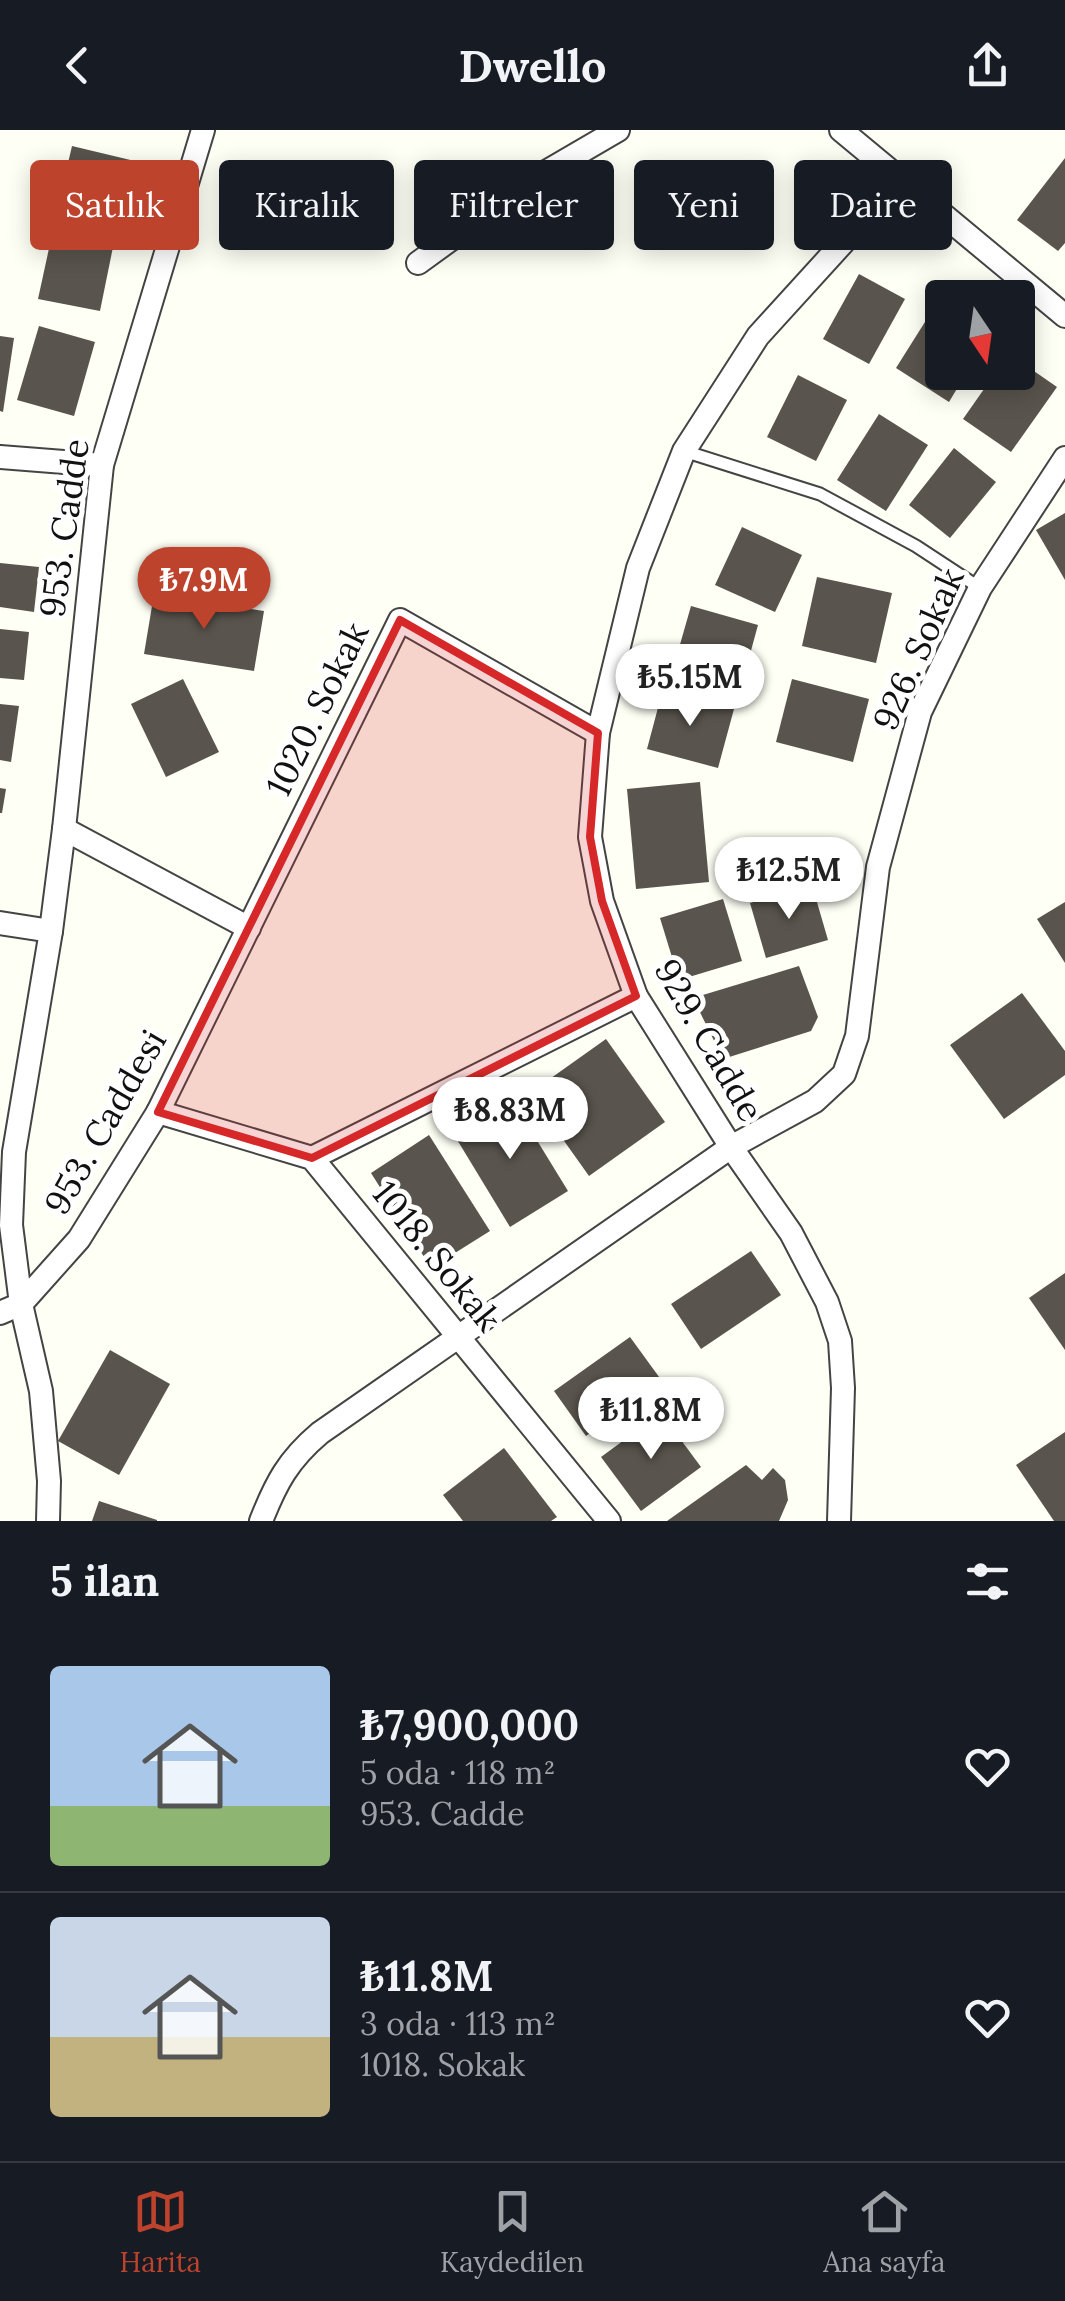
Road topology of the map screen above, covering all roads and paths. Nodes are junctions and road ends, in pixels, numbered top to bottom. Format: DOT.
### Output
graph roads {
  1 [pos="203,130"];
  2 [pos="618,130"];
  3 [pos="841,130"];
  4 [pos="876,160"];
  5 [pos="952,223"];
  6 [pos="836,250"];
  7 [pos="418,263"];
  8 [pos="1065,316"];
  9 [pos="684,451"];
  10 [pos="0,458"];
  11 [pos="1065,458"];
  12 [pos="102,465"];
  13 [pos="980,588"];
  14 [pos="598,733"];
  15 [pos="64,829"];
  16 [pos="0,923"];
  17 [pos="248,928"];
  18 [pos="50,931"];
  19 [pos="636,996"];
  20 [pos="158,1112"];
  21 [pos="731,1146"];
  22 [pos="312,1158"];
  23 [pos="11,1308"];
  24 [pos="457,1336"];
  25 [pos="48,1521"];
  26 [pos="261,1521"];
  27 [pos="610,1521"];
  28 [pos="839,1521"];
  1 -- 12 [label="street, 953. Cadde"];
  2 -- 7 [label="street"];
  3 -- 4 [label="street"];
  5 -- 8 [label="street"];
  6 -- 9 [label="street, 929. Cadde"];
  9 -- 13 [label="lane"];
  9 -- 14 [label="street, 929. Cadde"];
  10 -- 12 [label="street"];
  11 -- 13 [label="street, 926. Sokak"];
  12 -- 15 [label="street, 953. Cadde"];
  13 -- 21 [label="street, 926. Sokak"];
  14 -- 17 [label="street, 1020. Sokak"];
  14 -- 19 [label="street, 929. Cadde"];
  15 -- 17 [label="street"];
  15 -- 18 [label="street, 953. Cadde"];
  16 -- 18 [label="street"];
  17 -- 20 [label="street, 953. Caddesi"];
  18 -- 23 [label="street, 953. Cadde"];
  19 -- 21 [label="street, 929. Cadde"];
  19 -- 22 [label="street"];
  20 -- 22 [label="street"];
  20 -- 23 [label="street, 953. Caddesi"];
  21 -- 24 [label="street, 926. Sokak"];
  21 -- 28 [label="street, 929. Cadde"];
  22 -- 24 [label="street, 1018. Sokak"];
  23 -- 25 [label="street"];
  24 -- 26 [label="street, 926. Sokak"];
  24 -- 27 [label="street, 1018. Sokak"];
}
